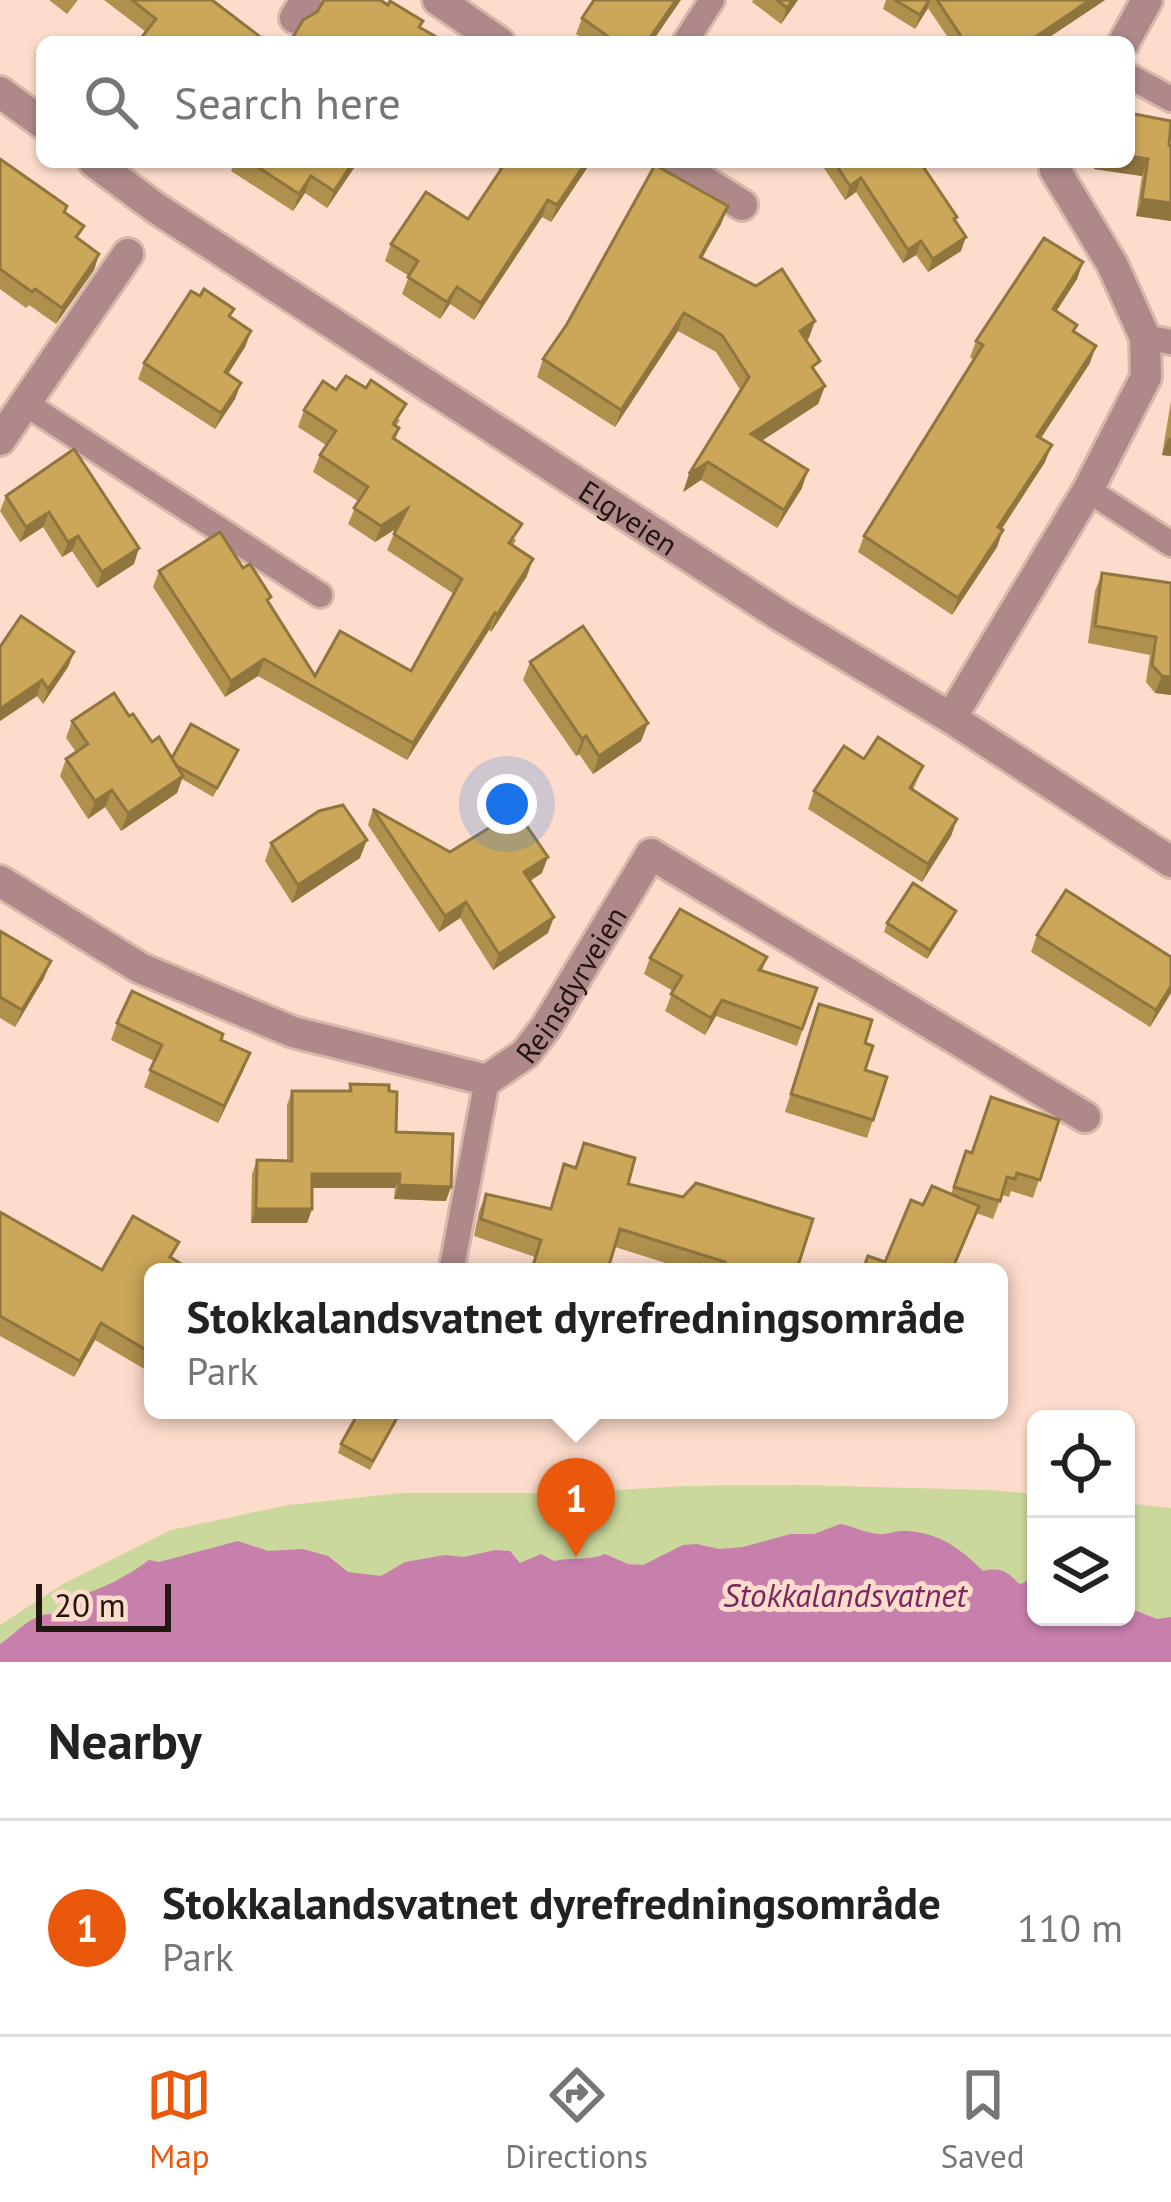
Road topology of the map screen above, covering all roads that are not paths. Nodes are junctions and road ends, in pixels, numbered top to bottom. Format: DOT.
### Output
graph roads {
  1 [pos="438,0"];
  2 [pos="712,0"];
  3 [pos="1147,0"];
  4 [pos="490,36"];
  5 [pos="689,36"];
  6 [pos="1127,36"];
  7 [pos="1135,79"];
  8 [pos="0,92"];
  9 [pos="1171,99"];
  10 [pos="36,119"];
  11 [pos="102,168"];
  12 [pos="683,168"];
  13 [pos="1056,168"];
  14 [pos="742,205"];
  15 [pos="128,254"];
  16 [pos="1158,339"];
  17 [pos="26,404"];
  18 [pos="0,440"];
  19 [pos="1088,490"];
  20 [pos="1171,544"];
  21 [pos="320,596"];
  22 [pos="950,718"];
  23 [pos="1171,862"];
  24 [pos="0,881"];
  25 [pos="487,1080"];
  26 [pos="1084,1118"];
  27 [pos="453,1263"];
  1 -- 4 [label="street"];
  2 -- 5 [label="lane"];
  3 -- 6 [label="street"];
  7 -- 9 [label="lane"];
  8 -- 10 [label="street"];
  11 -- 22 [label="street, Elgveien"];
  12 -- 14 [label="street"];
  13 -- 16 [label="street"];
  15 -- 17 [label="street"];
  16 -- 19 [label="street"];
  17 -- 18 [label="street"];
  17 -- 21 [label="lane"];
  19 -- 20 [label="lane"];
  19 -- 22 [label="street"];
  22 -- 23 [label="street, Elgveien"];
  24 -- 25 [label="street, Reinsdyrveien"];
  25 -- 26 [label="street, Reinsdyrveien"];
  25 -- 27 [label="lane"];
}
